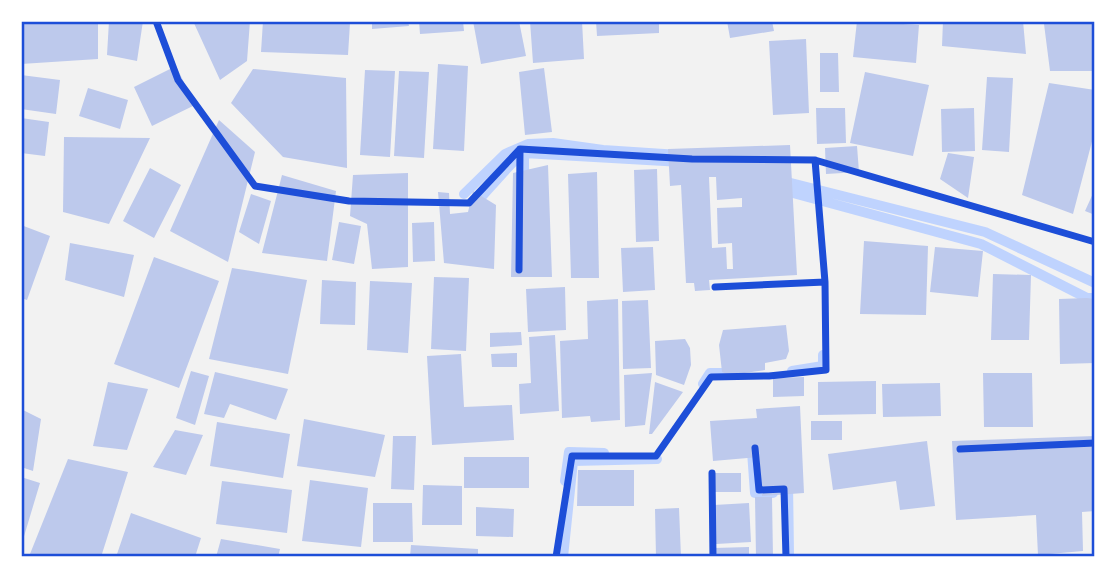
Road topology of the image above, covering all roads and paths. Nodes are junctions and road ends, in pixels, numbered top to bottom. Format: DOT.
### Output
graph roads {
  1 [pos="156,21"];
  2 [pos="520,149"];
  3 [pos="815,160"];
  4 [pos="1095,242"];
  5 [pos="519,270"];
  6 [pos="825,282"];
  7 [pos="715,287"];
  8 [pos="1095,443"];
  9 [pos="755,448"];
  10 [pos="960,449"];
  11 [pos="712,473"];
  12 [pos="556,557"];
  13 [pos="713,557"];
  14 [pos="786,557"];
  1 -- 2 [label="street"];
  2 -- 3 [label="street"];
  2 -- 5 [label="street"];
  3 -- 4 [label="street"];
  3 -- 6 [label="street"];
  6 -- 7 [label="street"];
  6 -- 12 [label="street"];
  8 -- 10 [label="street"];
  9 -- 14 [label="street"];
  11 -- 13 [label="street"];
}
